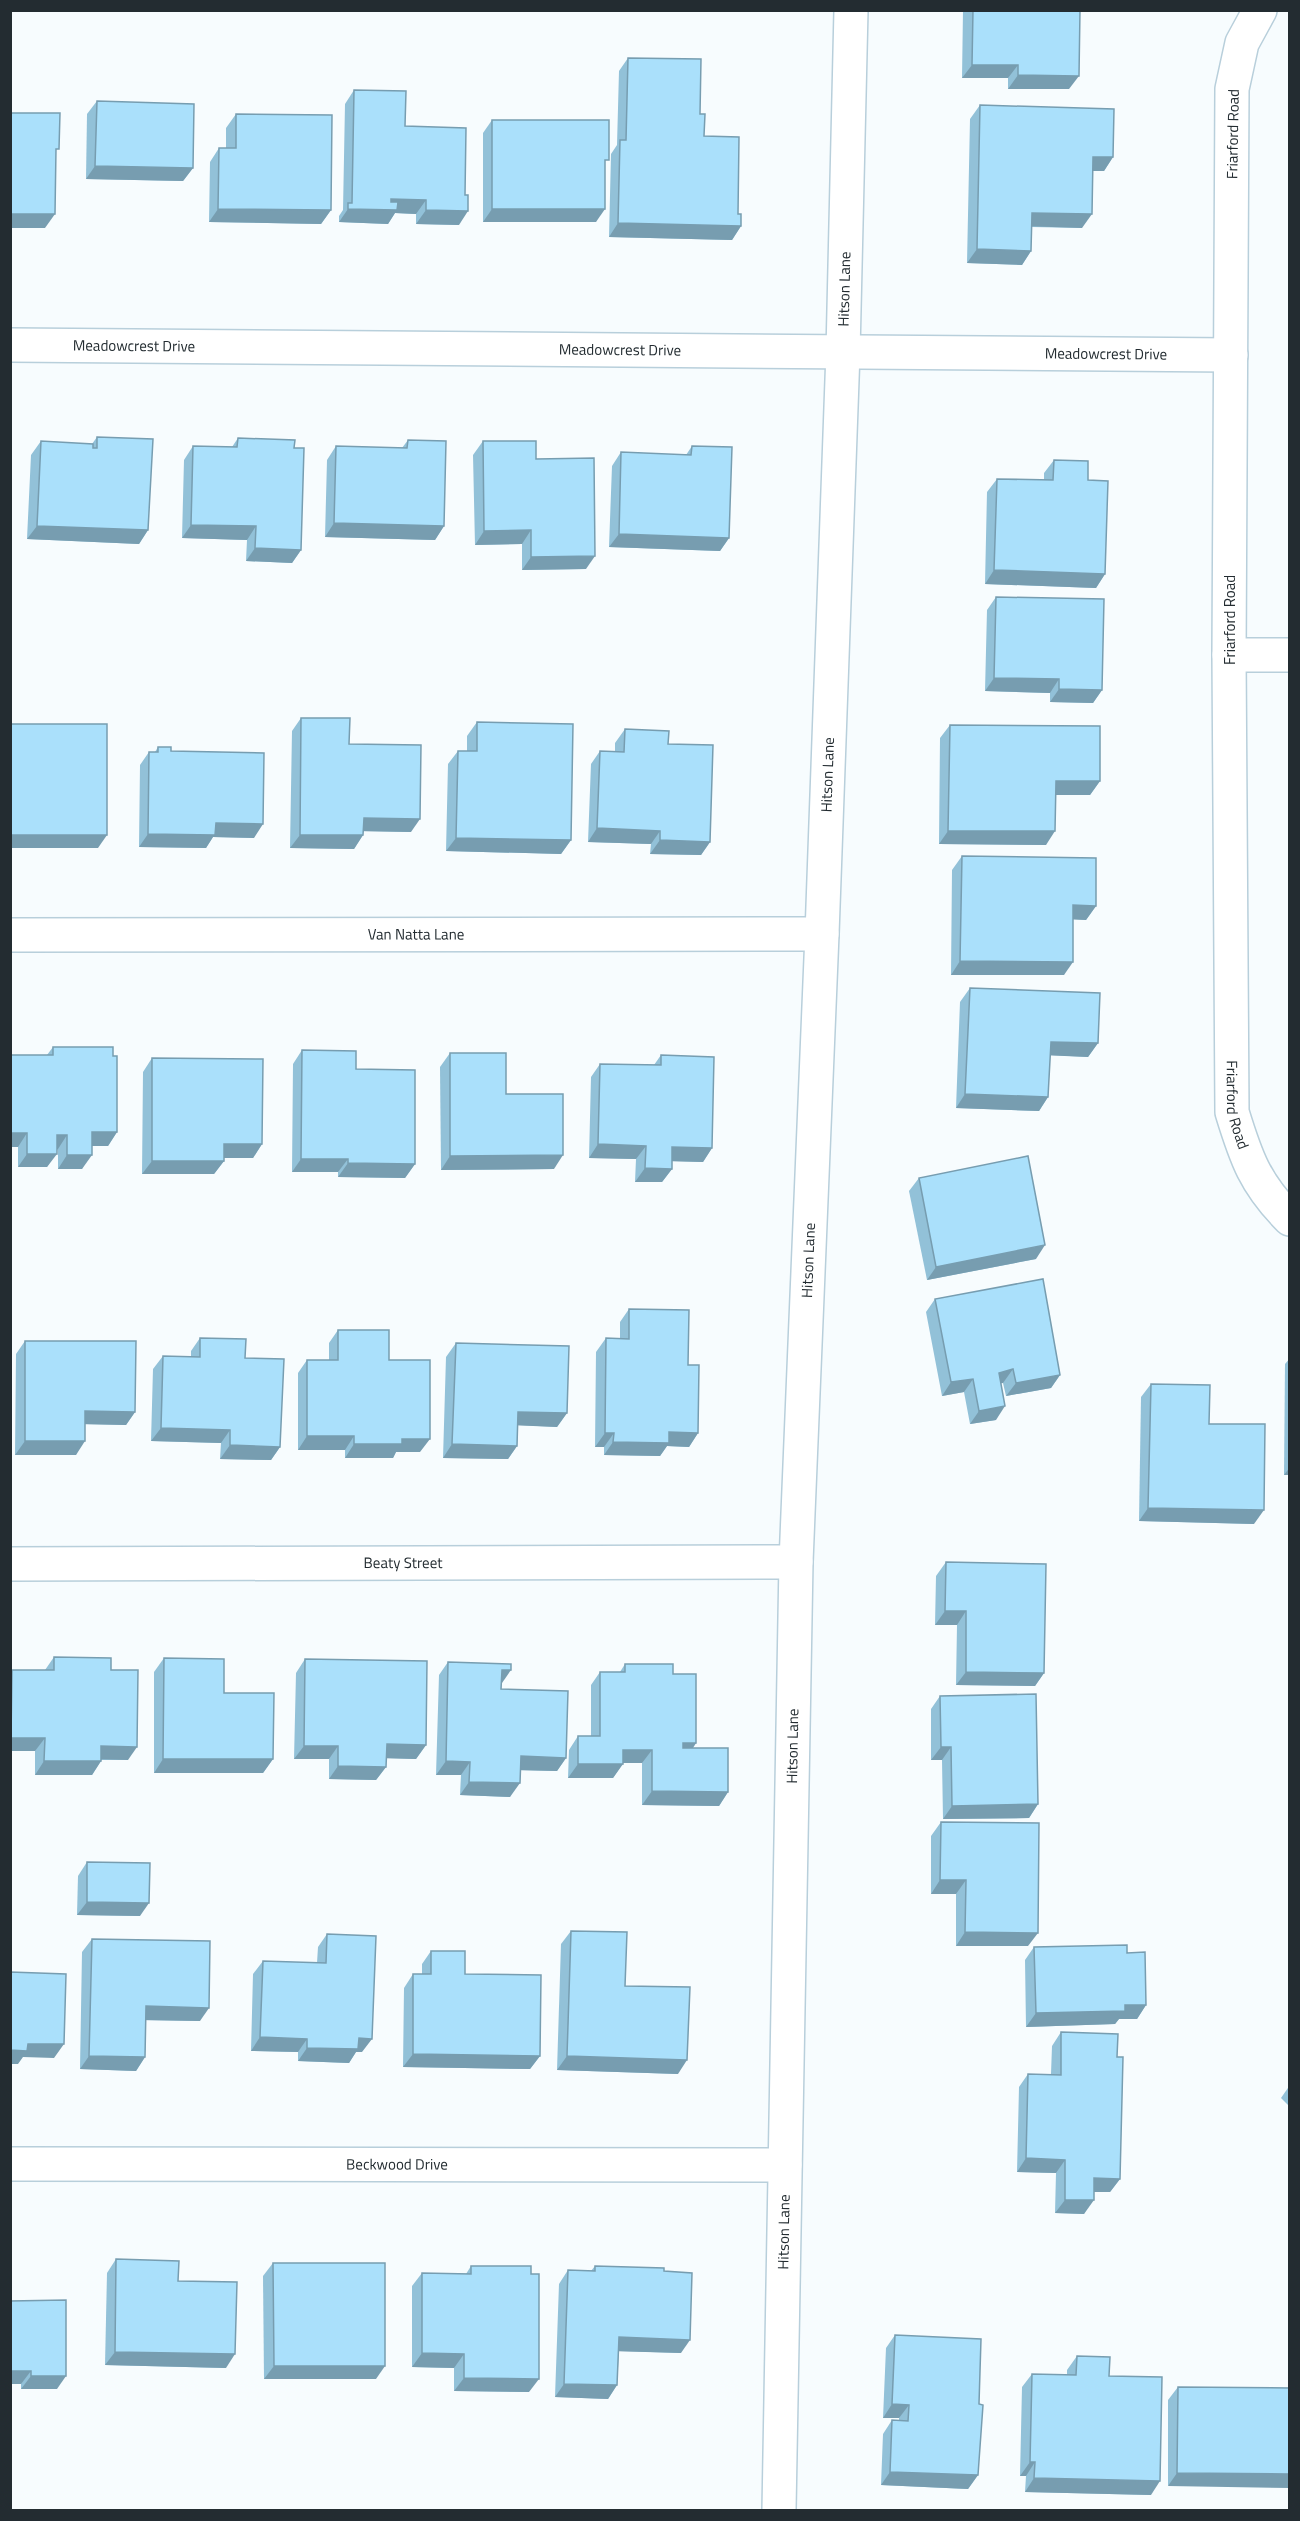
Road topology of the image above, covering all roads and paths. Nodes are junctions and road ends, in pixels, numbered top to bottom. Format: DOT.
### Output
graph roads {
  1 [pos="851,10"];
  2 [pos="1260,10"];
  3 [pos="10,345"];
  4 [pos="843,352"];
  5 [pos="1231,355"];
  6 [pos="1229,655"];
  7 [pos="1290,655"];
  8 [pos="822,934"];
  9 [pos="10,935"];
  10 [pos="1290,1219"];
  11 [pos="796,1562"];
  12 [pos="10,1564"];
  13 [pos="10,2164"];
  14 [pos="785,2164"];
  15 [pos="779,2511"];
  1 -- 4 [label="street, Hitson Lane"];
  2 -- 5 [label="street, Friarford Road"];
  3 -- 4 [label="street, Meadowcrest Drive"];
  4 -- 5 [label="street, Meadowcrest Drive"];
  4 -- 8 [label="street, Hitson Lane"];
  5 -- 6 [label="street, Friarford Road"];
  6 -- 7 [label="street"];
  6 -- 10 [label="street, Friarford Road"];
  8 -- 9 [label="street, Van Natta Lane"];
  8 -- 11 [label="street, Hitson Lane"];
  11 -- 12 [label="street, Beaty Street"];
  11 -- 14 [label="street, Hitson Lane"];
  13 -- 14 [label="street, Beckwood Drive"];
  14 -- 15 [label="street, Hitson Lane"];
}
